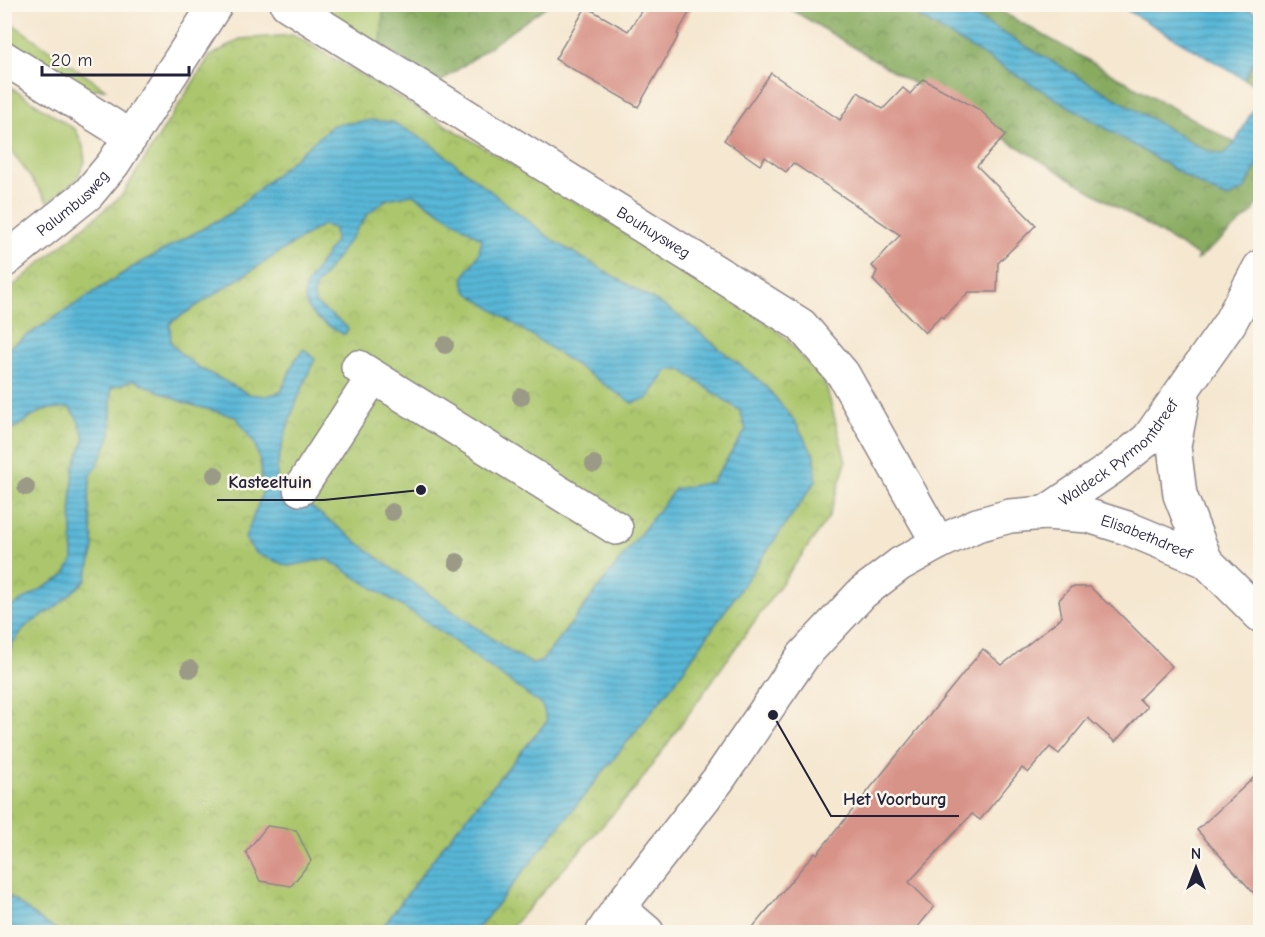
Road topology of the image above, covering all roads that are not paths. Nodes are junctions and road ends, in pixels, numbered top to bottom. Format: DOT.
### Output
graph roads {
  1 [pos="216,4"];
  2 [pos="287,4"];
  3 [pos="4,58"];
  4 [pos="131,137"];
  5 [pos="4,261"];
  6 [pos="1260,267"];
  7 [pos="1185,387"];
  8 [pos="300,489"];
  9 [pos="1045,513"];
  10 [pos="616,528"];
  11 [pos="938,543"];
  12 [pos="1206,561"];
  13 [pos="1260,615"];
  14 [pos="611,920"];
  15 [pos="647,933"];
  1 -- 4 [label="street"];
  2 -- 11 [label="street, Bouhuysweg"];
  3 -- 4 [label="street"];
  4 -- 5 [label="street, Palumbusweg"];
  6 -- 7 [label="street, Waldeck Pyrmontdreef"];
  7 -- 9 [label="street, Waldeck Pyrmontdreef"];
  7 -- 12 [label="street, Waldeck Pyrmontdreef"];
  8 -- 10 [label="street"];
  9 -- 11 [label="street, Elisabethdreef"];
  9 -- 12 [label="street, Elisabethdreef"];
  11 -- 14 [label="street, Elisabethdreef"];
  12 -- 13 [label="street, Elisabethdreef"];
  14 -- 15 [label="street"];
}
